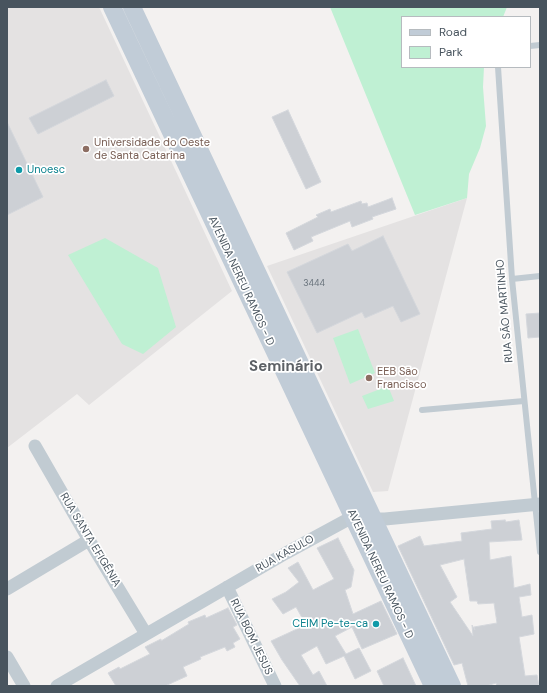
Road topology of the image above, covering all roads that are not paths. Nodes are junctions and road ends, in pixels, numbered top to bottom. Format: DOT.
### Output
graph roads {
  1 [pos="112,7"];
  2 [pos="132,7"];
  3 [pos="498,68"];
  4 [pos="165,77"];
  5 [pos="149,85"];
  6 [pos="202,178"];
  7 [pos="540,276"];
  8 [pos="512,279"];
  9 [pos="524,401"];
  10 [pos="422,410"];
  11 [pos="35,446"];
  12 [pos="538,504"];
  13 [pos="354,519"];
  14 [pos="374,519"];
  15 [pos="89,540"];
  16 [pos="540,552"];
  17 [pos="227,588"];
  18 [pos="7,589"];
  19 [pos="146,634"];
  20 [pos="7,657"];
  21 [pos="24,686"];
  22 [pos="57,686"];
  23 [pos="275,686"];
  24 [pos="433,686"];
  25 [pos="452,686"];
  1 -- 5 [label="street, AVENIDA NEREU RAMOS - D"];
  2 -- 4 [label="street, AVENIDA NEREU RAMOS - D"];
  3 -- 8 [label="lane, RUA SÃO MARTINHO"];
  4 -- 5 [label="street"];
  4 -- 6 [label="street, AVENIDA NEREU RAMOS - D"];
  5 -- 6 [label="street, AVENIDA NEREU RAMOS - D"];
  6 -- 13 [label="street, AVENIDA NEREU RAMOS - D"];
  6 -- 14 [label="street, AVENIDA NEREU RAMOS - D"];
  7 -- 8 [label="lane"];
  8 -- 9 [label="lane, RUA SÃO MARTINHO"];
  9 -- 10 [label="lane"];
  9 -- 12 [label="lane, RUA SÃO MARTINHO"];
  11 -- 15 [label="street, RUA SANTA EFIGÊNIA"];
  12 -- 14 [label="street, RUA KASULO"];
  12 -- 16 [label="lane, RUA SÃO MARTINHO"];
  13 -- 14 [label="street, RUA KASULO"];
  13 -- 17 [label="street, RUA KASULO"];
  13 -- 24 [label="street, AVENIDA NEREU RAMOS - D"];
  14 -- 25 [label="street, AVENIDA NEREU RAMOS - D"];
  15 -- 18 [label="street"];
  15 -- 19 [label="street, RUA SANTA EFIGÊNIA"];
  17 -- 19 [label="street, RUA KASULO"];
  17 -- 23 [label="street, RUA BOM JESUS"];
  19 -- 22 [label="street, RUA KASULO"];
  20 -- 21 [label="street"];
}
